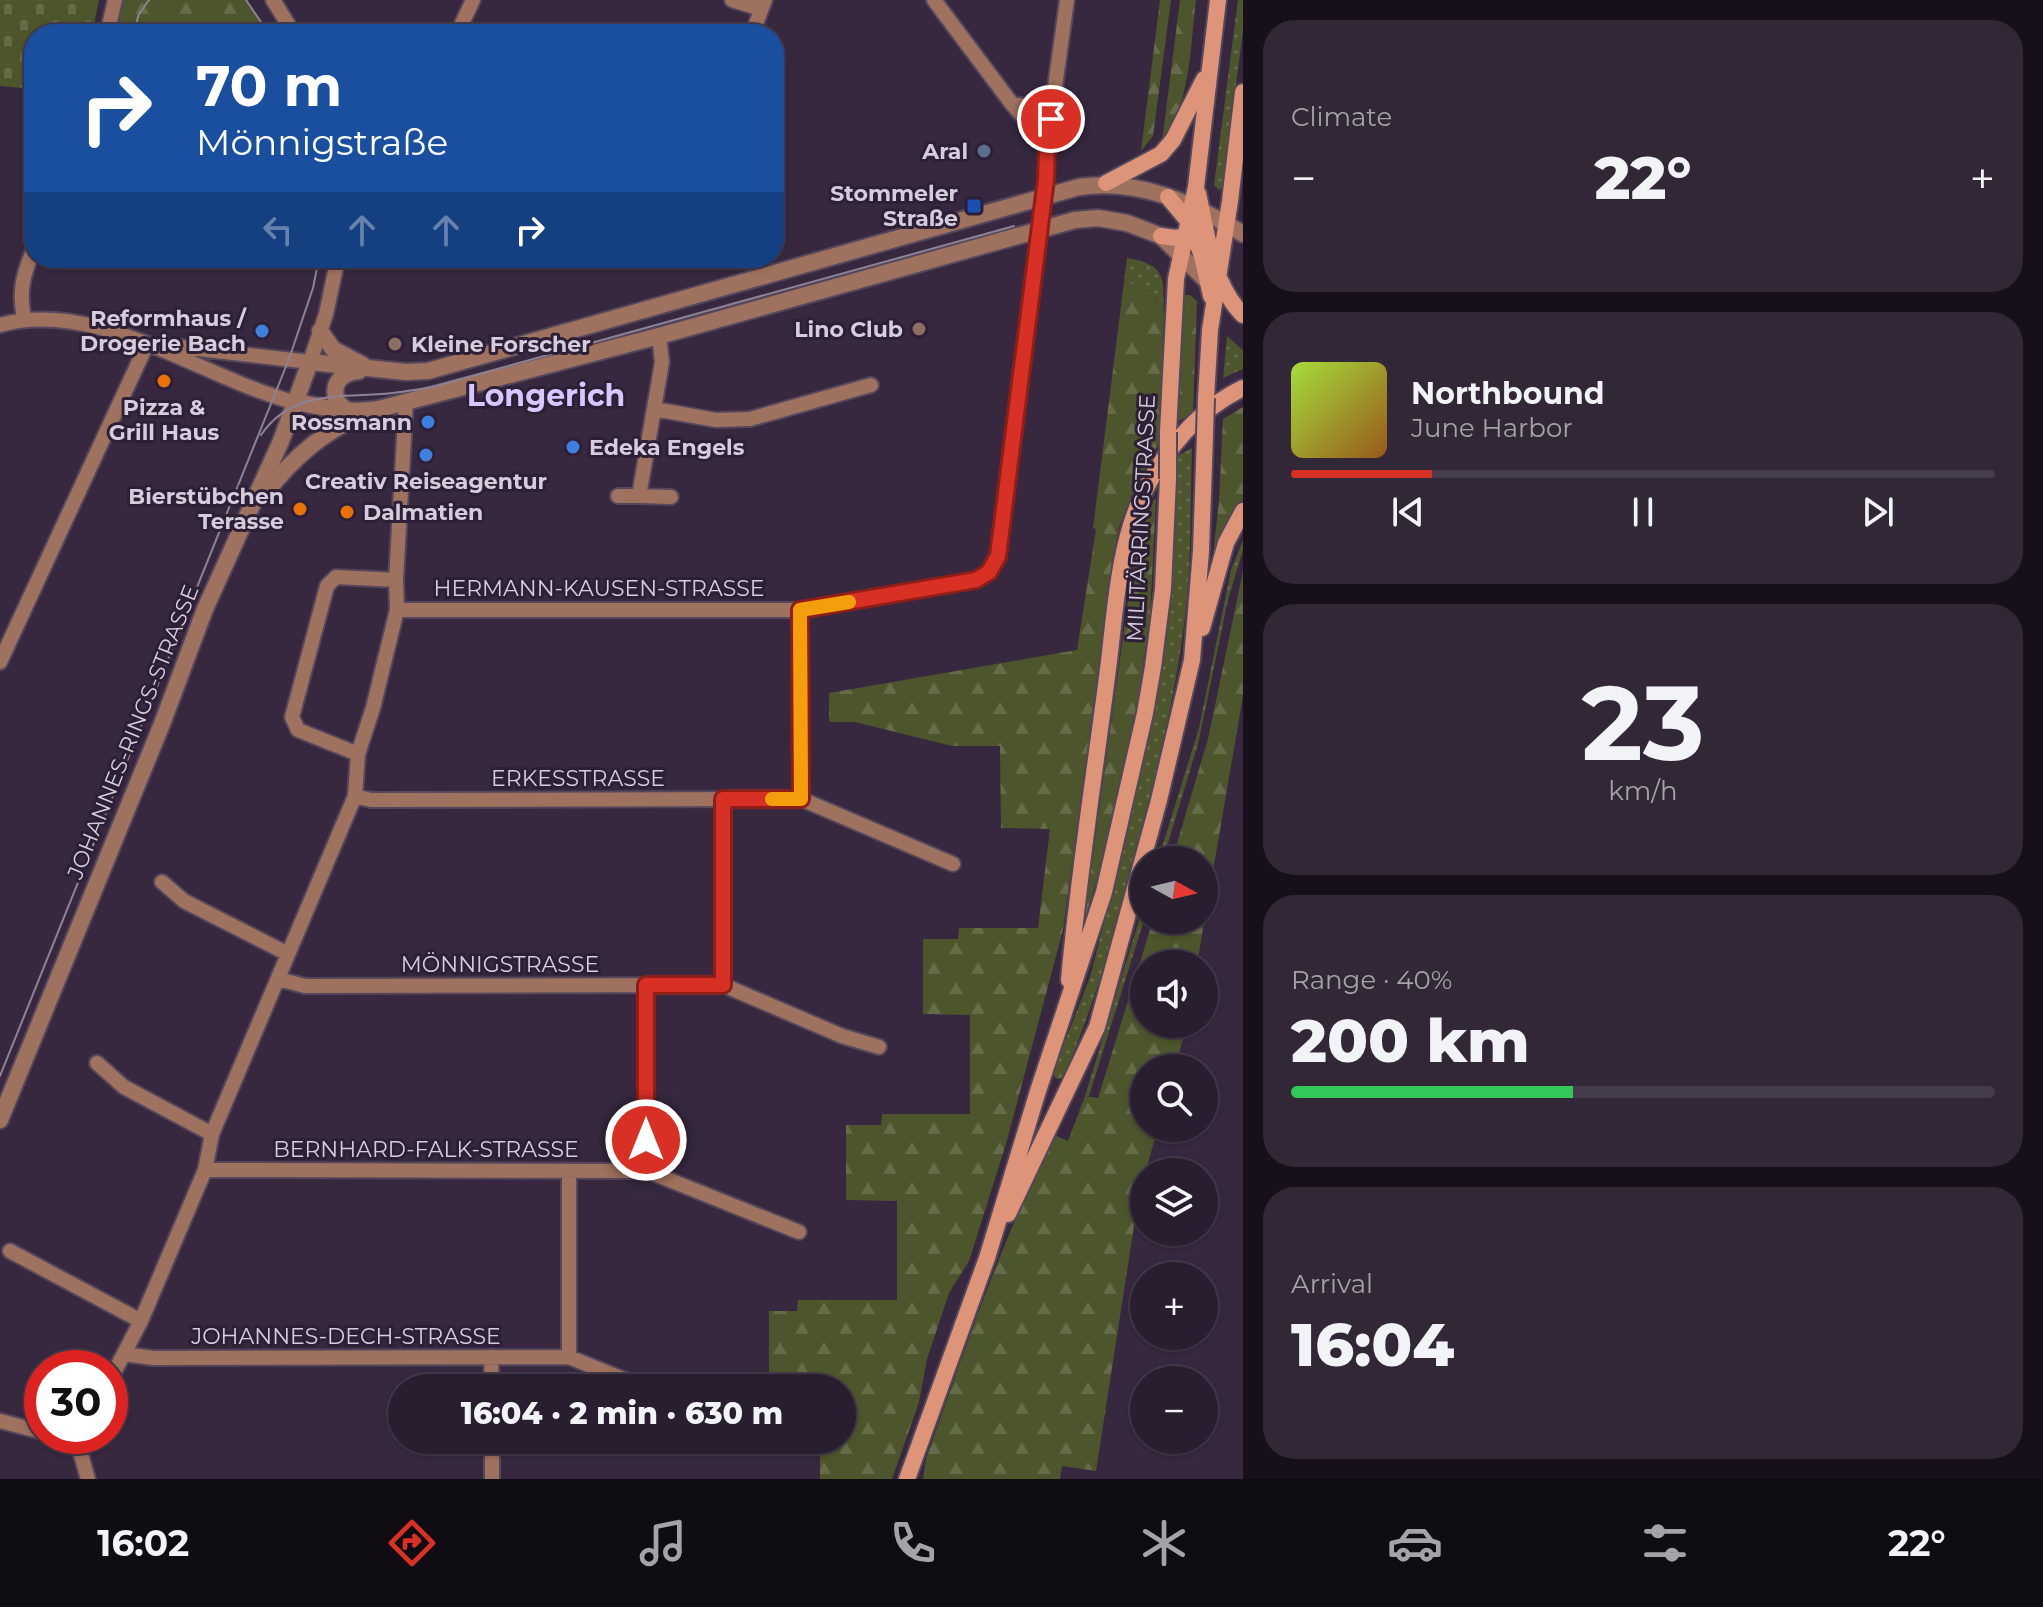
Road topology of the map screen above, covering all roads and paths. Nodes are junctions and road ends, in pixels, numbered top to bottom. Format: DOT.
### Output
graph roads {
  1 [pos="115,0"];
  2 [pos="273,0"];
  3 [pos="473,0"];
  4 [pos="732,0"];
  5 [pos="934,0"];
  6 [pos="1067,0"];
  7 [pos="1218,0"];
  8 [pos="763,4"];
  9 [pos="109,24"];
  10 [pos="288,24"];
  11 [pos="462,24"];
  12 [pos="756,24"];
  13 [pos="1210,67"];
  14 [pos="1243,92"];
  15 [pos="1055,95"];
  16 [pos="1012,104"];
  17 [pos="1047,145"];
  18 [pos="1236,146"];
  19 [pos="1243,163"];
  20 [pos="1106,183"];
  21 [pos="1044,197"];
  22 [pos="1202,223"];
  23 [pos="1040,231"];
  24 [pos="1243,234"];
  25 [pos="1161,236"];
  26 [pos="1181,257"];
  27 [pos="27,268"];
  28 [pos="336,268"];
  29 [pos="1214,282"];
  30 [pos="1238,310"];
  31 [pos="24,318"];
  32 [pos="0,325"];
  33 [pos="320,331"];
  34 [pos="659,336"];
  35 [pos="147,344"];
  36 [pos="310,362"];
  37 [pos="374,369"];
  38 [pos="871,385"];
  39 [pos="1243,388"];
  40 [pos="294,402"];
  41 [pos="406,402"];
  42 [pos="379,409"];
  43 [pos="654,409"];
  44 [pos="348,412"];
  45 [pos="618,496"];
  46 [pos="639,496"];
  47 [pos="671,497"];
  48 [pos="1243,511"];
  49 [pos="247,518"];
  50 [pos="396,580"];
  51 [pos="397,610"];
  52 [pos="800,610"];
  53 [pos="1192,660"];
  54 [pos="0,662"];
  55 [pos="358,754"];
  56 [pos="355,796"];
  57 [pos="723,799"];
  58 [pos="801,799"];
  59 [pos="953,864"];
  60 [pos="162,882"];
  61 [pos="286,953"];
  62 [pos="278,979"];
  63 [pos="646,985"];
  64 [pos="723,985"];
  65 [pos="1067,1005"];
  66 [pos="879,1047"];
  67 [pos="97,1063"];
  68 [pos="1038,1091"];
  69 [pos="1064,1101"];
  70 [pos="0,1120"];
  71 [pos="212,1134"];
  72 [pos="205,1170"];
  73 [pos="569,1171"];
  74 [pos="647,1171"];
  75 [pos="799,1232"];
  76 [pos="10,1251"];
  77 [pos="987,1258"];
  78 [pos="141,1321"];
  79 [pos="126,1350"];
  80 [pos="128,1355"];
  81 [pos="491,1357"];
  82 [pos="569,1357"];
  83 [pos="492,1374"];
  84 [pos="611,1374"];
  85 [pos="0,1421"];
  86 [pos="24,1427"];
  87 [pos="917,1452"];
  88 [pos="82,1454"];
  89 [pos="492,1454"];
  90 [pos="88,1479"];
  91 [pos="492,1479"];
  92 [pos="907,1479"];
  93 [pos="921,1479"];
  1 -- 9 [label="street"];
  2 -- 10 [label="street"];
  3 -- 11 [label="street"];
  4 -- 8 [label="street"];
  5 -- 16 [label="street"];
  6 -- 15 [label="street"];
  7 -- 13 [label="main road, MILITÄRRINGSTRASSE"];
  8 -- 12 [label="street"];
  13 -- 20 [label="main road"];
  13 -- 22 [label="main road, MILITÄRRINGSTRASSE"];
  14 -- 18 [label="main road"];
  15 -- 16 [label="street"];
  15 -- 17 [label="street"];
  16 -- 17 [label="street"];
  17 -- 21 [label="street"];
  18 -- 19 [label="main road"];
  18 -- 22 [label="main road"];
  20 -- 21 [label="street"];
  20 -- 22 [label="street"];
  21 -- 23 [label="street"];
  21 -- 37 [label="street"];
  22 -- 24 [label="street"];
  22 -- 25 [label="main road"];
  22 -- 26 [label="main road, MILITÄRRINGSTRASSE"];
  22 -- 29 [label="main road, MILITÄRRINGSTRASSE"];
  22 -- 29 [label="main road"];
  23 -- 25 [label="street"];
  23 -- 34 [label="street"];
  23 -- 52 [label="street, HERMANN-KAUSEN-STRASSE"];
  25 -- 26 [label="street"];
  26 -- 29 [label="street"];
  26 -- 65 [label="main road, MILITÄRRINGSTRASSE, bridge"];
  27 -- 31 [label="street"];
  28 -- 33 [label="street"];
  29 -- 30 [label="street"];
  29 -- 53 [label="main road, MILITÄRRINGSTRASSE, bridge"];
  31 -- 32 [label="street"];
  31 -- 35 [label="street"];
  33 -- 36 [label="street"];
  33 -- 37 [label="street"];
  34 -- 41 [label="street"];
  34 -- 43 [label="street"];
  35 -- 36 [label="street"];
  35 -- 40 [label="street"];
  35 -- 54 [label="street"];
  36 -- 37 [label="street"];
  36 -- 40 [label="street, JOHANNES-RINGS-STRASSE"];
  37 -- 44 [label="street"];
  38 -- 43 [label="street"];
  39 -- 65 [label="main road"];
  40 -- 44 [label="street"];
  40 -- 49 [label="street, JOHANNES-RINGS-STRASSE"];
  41 -- 42 [label="street"];
  41 -- 50 [label="street"];
  42 -- 44 [label="street"];
  42 -- 49 [label="street"];
  43 -- 46 [label="street"];
  45 -- 46 [label="street"];
  46 -- 47 [label="street"];
  48 -- 53 [label="main road"];
  49 -- 70 [label="street, JOHANNES-RINGS-STRASSE"];
  50 -- 51 [label="street"];
  50 -- 55 [label="street"];
  51 -- 52 [label="street, HERMANN-KAUSEN-STRASSE"];
  51 -- 55 [label="street"];
  52 -- 58 [label="street"];
  53 -- 69 [label="main road, MILITÄRRINGSTRASSE"];
  55 -- 56 [label="street"];
  56 -- 57 [label="street, ERKESSTRASSE"];
  56 -- 61 [label="street"];
  57 -- 58 [label="street, ERKESSTRASSE"];
  57 -- 64 [label="street"];
  58 -- 59 [label="street, ERKESSTRASSE"];
  60 -- 61 [label="street"];
  61 -- 62 [label="street"];
  62 -- 63 [label="street, MÖNNIGSTRASSE"];
  62 -- 71 [label="street"];
  63 -- 64 [label="street, MÖNNIGSTRASSE"];
  63 -- 74 [label="street"];
  64 -- 66 [label="street, MÖNNIGSTRASSE"];
  65 -- 68 [label="main road, MILITÄRRINGSTRASSE"];
  67 -- 71 [label="street"];
  68 -- 69 [label="main road"];
  68 -- 77 [label="main road, MILITÄRRINGSTRASSE"];
  69 -- 77 [label="main road, MILITÄRRINGSTRASSE"];
  71 -- 72 [label="street"];
  72 -- 73 [label="street, BERNHARD-FALK-STRASSE"];
  72 -- 78 [label="street"];
  73 -- 74 [label="street, BERNHARD-FALK-STRASSE"];
  73 -- 82 [label="street"];
  74 -- 75 [label="street, BERNHARD-FALK-STRASSE"];
  76 -- 78 [label="street"];
  77 -- 87 [label="main road, MILITÄRRINGSTRASSE"];
  78 -- 79 [label="street"];
  80 -- 81 [label="street, JOHANNES-DECH-STRASSE"];
  81 -- 82 [label="street, JOHANNES-DECH-STRASSE"];
  81 -- 83 [label="street"];
  82 -- 84 [label="street, JOHANNES-DECH-STRASSE"];
  85 -- 86 [label="street"];
  87 -- 92 [label="main road, MILITÄRRINGSTRASSE"];
  87 -- 93 [label="main road"];
  88 -- 90 [label="street"];
  89 -- 91 [label="street"];
}
